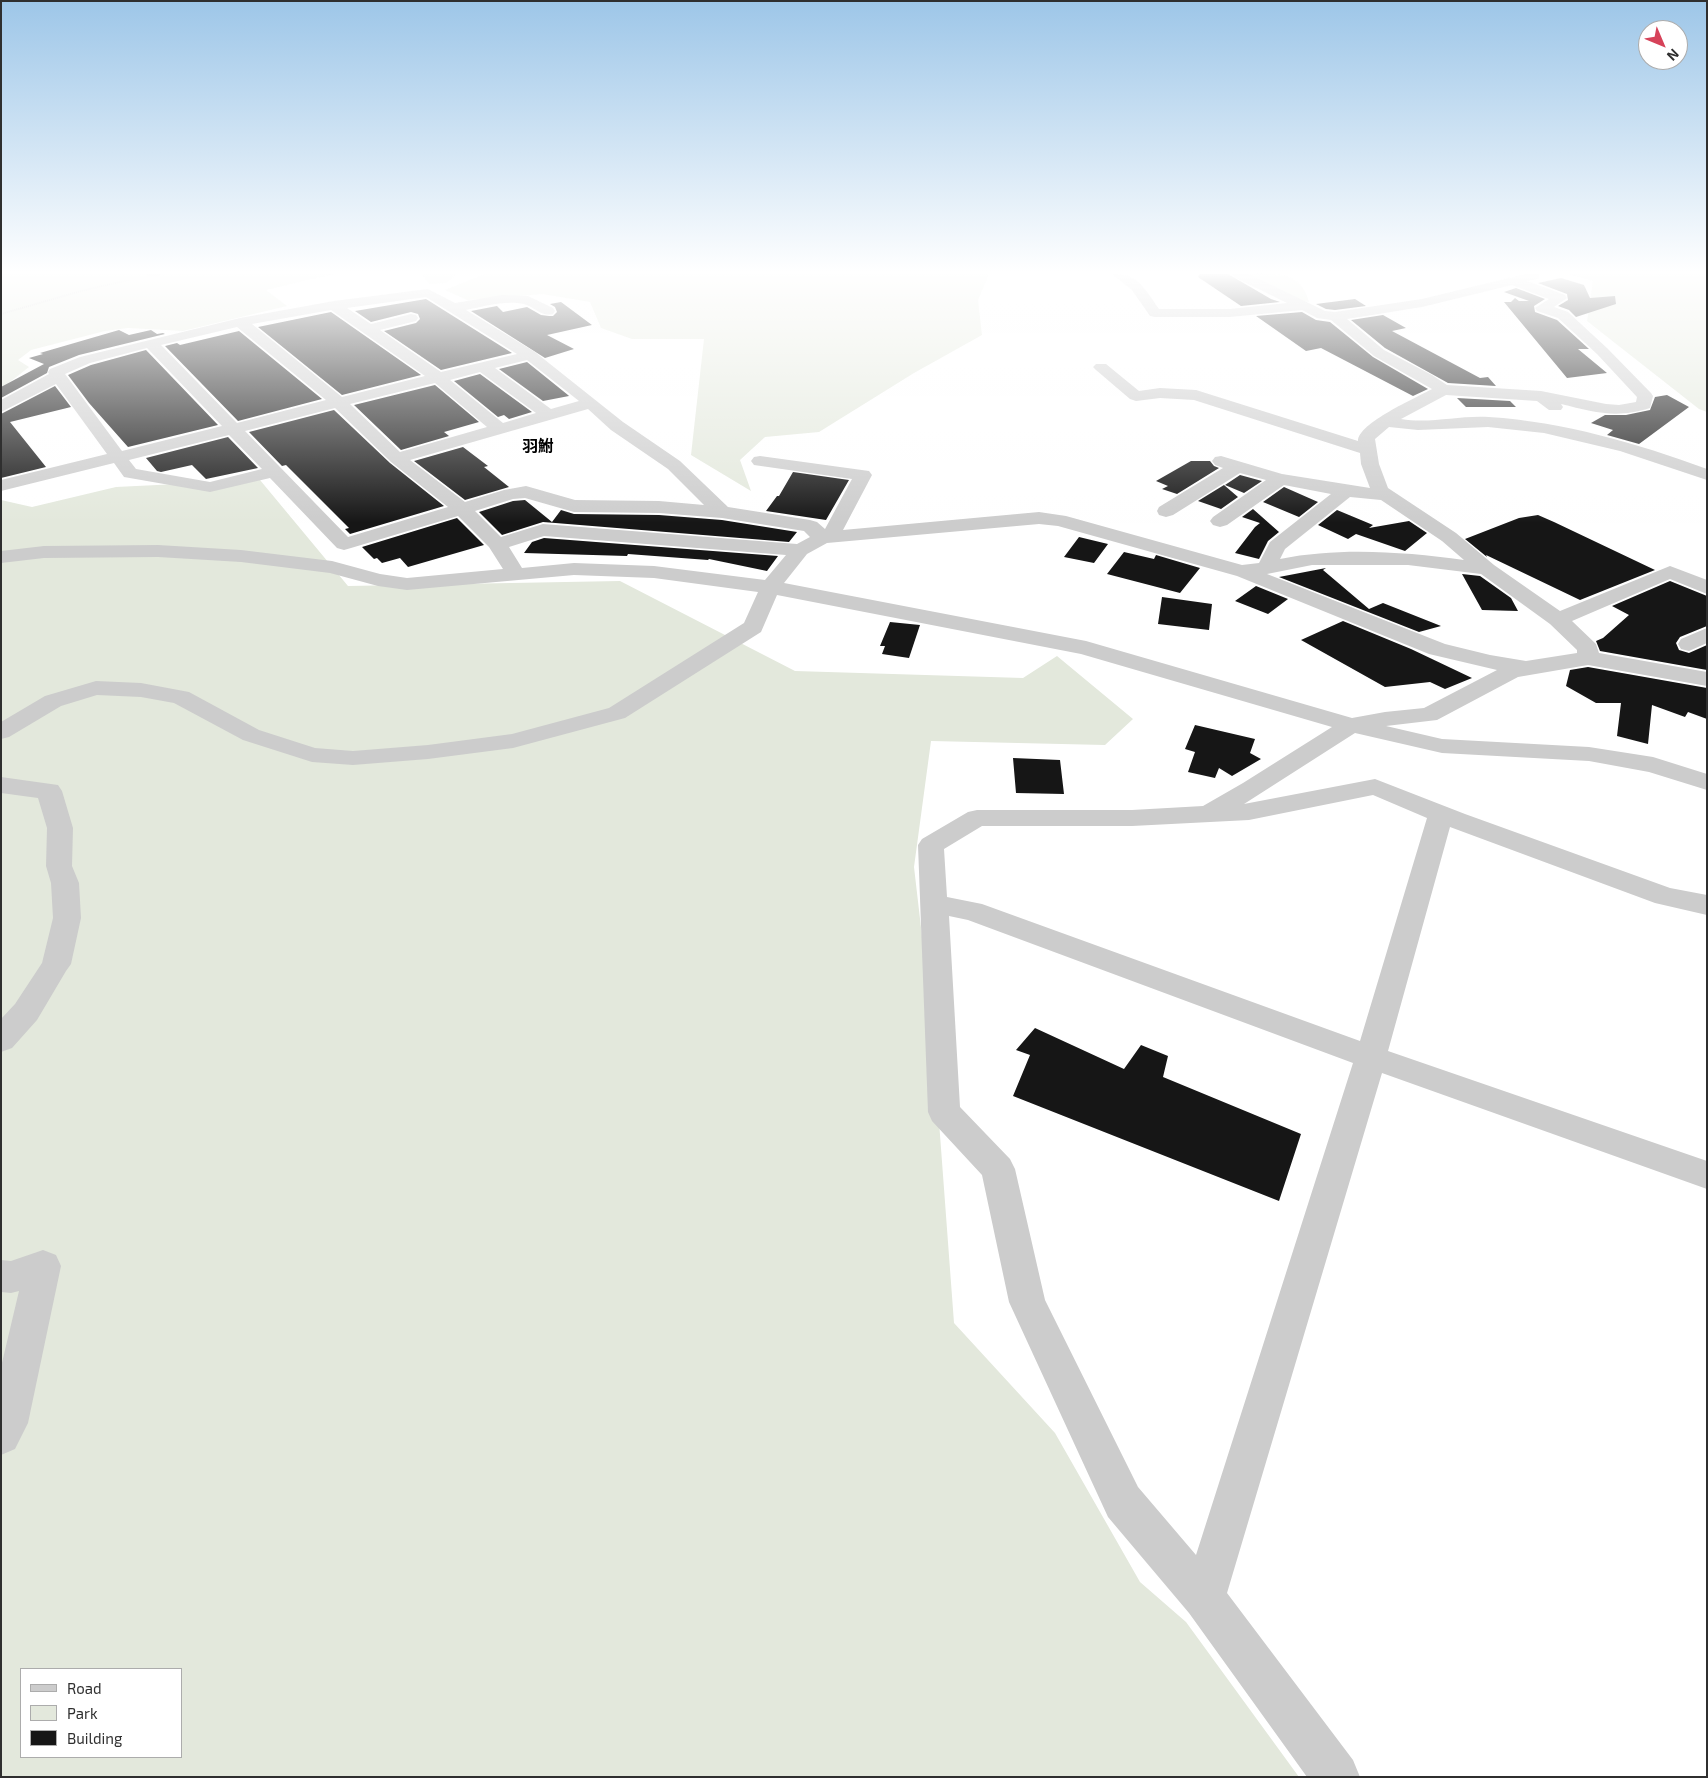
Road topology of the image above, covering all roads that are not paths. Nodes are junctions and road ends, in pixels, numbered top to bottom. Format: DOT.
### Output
graph roads {
  1 [pos="97,357"];
  2 [pos="164,357"];
  3 [pos="283,357"];
  4 [pos="408,357"];
  5 [pos="518,357"];
  6 [pos="534,357"];
  7 [pos="1386,357"];
  8 [pos="1608,357"];
  9 [pos="482,366"];
  10 [pos="1101,367"];
  11 [pos="58,376"];
  12 [pos="436,377"];
  13 [pos="1443,390"];
  14 [pos="1541,396"];
  15 [pos="337,401"];
  16 [pos="592,402"];
  17 [pos="1,407"];
  18 [pos="549,415"];
  19 [pos="1385,421"];
  20 [pos="234,427"];
  21 [pos="500,428"];
  22 [pos="1582,435"];
  23 [pos="1368,450"];
  24 [pos="118,457"];
  25 [pos="397,458"];
  26 [pos="760,461"];
  27 [pos="273,472"];
  28 [pos="510,474"];
  29 [pos="1707,475"];
  30 [pos="1280,479"];
  31 [pos="1,486"];
  32 [pos="1346,491"];
  33 [pos="526,492"];
  34 [pos="1385,495"];
  35 [pos="462,510"];
  36 [pos="1166,511"];
  37 [pos="722,512"];
  38 [pos="1220,521"];
  39 [pos="827,536"];
  40 [pos="497,544"];
  41 [pos="800,550"];
  42 [pos="1,556"];
  43 [pos="1266,568"];
  44 [pos="1487,568"];
  45 [pos="1241,571"];
  46 [pos="516,574"];
  47 [pos="770,587"];
  48 [pos="1707,588"];
  49 [pos="1558,618"];
  50 [pos="1588,658"];
  51 [pos="1526,668"];
  52 [pos="1707,679"];
  53 [pos="1351,725"];
  54 [pos="1,732"];
  55 [pos="1707,782"];
  56 [pos="1,786"];
  57 [pos="1205,814"];
  58 [pos="1441,814"];
  59 [pos="934,904"];
  60 [pos="1707,905"];
  61 [pos="1,1040"];
  62 [pos="1371,1057"];
  63 [pos="1707,1175"];
  64 [pos="1,1276"];
  65 [pos="1,1435"];
  66 [pos="1204,1598"];
  67 [pos="1336,1777"];
  1 -- 11 [label="street"];
  2 -- 20 [label="street"];
  3 -- 15 [label="street"];
  4 -- 12 [label="street"];
  5 -- 9 [label="street"];
  6 -- 16 [label="street"];
  7 -- 13 [label="street"];
  8 -- 14 [label="street"];
  9 -- 12 [label="street"];
  9 -- 18 [label="street"];
  10 -- 23 [label="street"];
  11 -- 17 [label="street"];
  11 -- 24 [label="street"];
  12 -- 15 [label="street"];
  12 -- 21 [label="street"];
  13 -- 14 [label="street"];
  13 -- 19 [label="street"];
  14 -- 22 [label="street"];
  15 -- 20 [label="street"];
  15 -- 25 [label="street"];
  16 -- 18 [label="street"];
  16 -- 37 [label="street"];
  18 -- 21 [label="street"];
  19 -- 22 [label="street"];
  19 -- 23 [label="street"];
  20 -- 24 [label="street"];
  20 -- 27 [label="street"];
  21 -- 25 [label="street"];
  22 -- 29 [label="street"];
  23 -- 34 [label="street"];
  24 -- 27 [label="street"];
  24 -- 31 [label="street"];
  25 -- 35 [label="street"];
  26 -- 39 [label="street"];
  27 -- 35 [label="street"];
  28 -- 33 [label="street"];
  30 -- 32 [label="street"];
  30 -- 36 [label="street"];
  30 -- 38 [label="street"];
  32 -- 34 [label="street"];
  32 -- 43 [label="street"];
  33 -- 35 [label="street"];
  33 -- 37 [label="street"];
  34 -- 44 [label="street"];
  35 -- 40 [label="street"];
  37 -- 39 [label="street"];
  39 -- 41 [label="street"];
  39 -- 45 [label="street"];
  40 -- 41 [label="street"];
  40 -- 46 [label="street"];
  41 -- 47 [label="street"];
  42 -- 46 [label="street"];
  43 -- 44 [label="street"];
  43 -- 45 [label="street"];
  44 -- 49 [label="street"];
  45 -- 51 [label="street"];
  46 -- 47 [label="street"];
  47 -- 53 [label="street"];
  47 -- 54 [label="street"];
  48 -- 49 [label="street"];
  49 -- 50 [label="street"];
  50 -- 51 [label="street"];
  50 -- 52 [label="street"];
  51 -- 53 [label="street"];
  53 -- 55 [label="street"];
  53 -- 57 [label="street"];
  56 -- 61 [label="street"];
  57 -- 58 [label="street"];
  57 -- 59 [label="street"];
  58 -- 60 [label="street"];
  58 -- 62 [label="street"];
  59 -- 62 [label="street"];
  59 -- 66 [label="street"];
  62 -- 63 [label="street"];
  62 -- 66 [label="street"];
  64 -- 65 [label="street"];
  66 -- 67 [label="street"];
}
